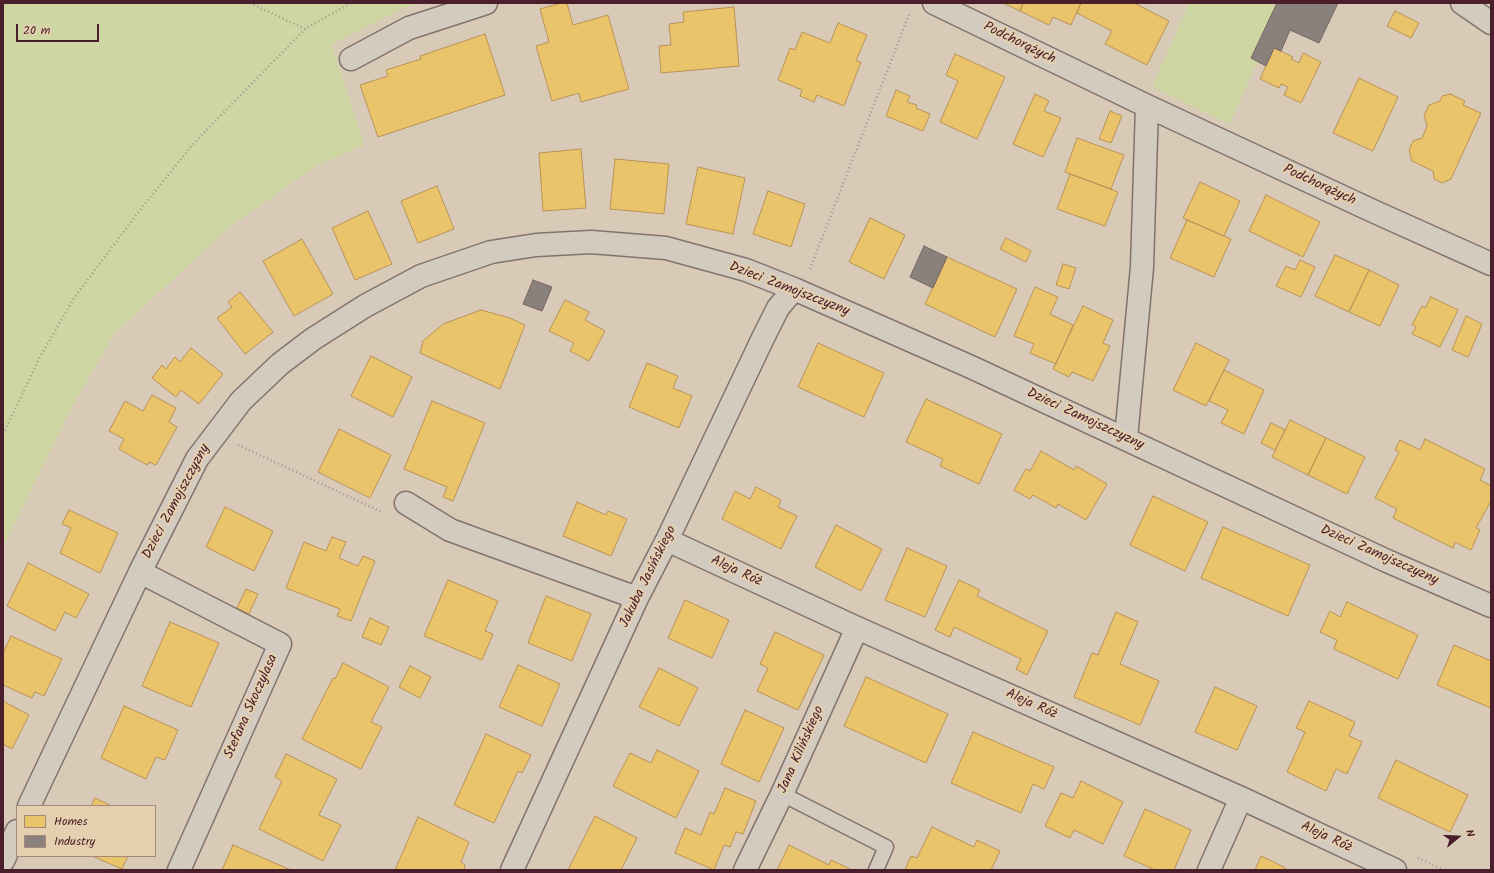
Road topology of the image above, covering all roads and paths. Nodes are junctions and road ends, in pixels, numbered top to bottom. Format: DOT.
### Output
graph roads {
  1 [pos="250,3"];
  2 [pos="351,3"];
  3 [pos="486,3"];
  4 [pos="934,3"];
  5 [pos="1462,3"];
  6 [pos="910,11"];
  7 [pos="1491,23"];
  8 [pos="305,29"];
  9 [pos="351,59"];
  10 [pos="1147,106"];
  11 [pos="1491,264"];
  12 [pos="794,289"];
  13 [pos="3,434"];
  14 [pos="214,434"];
  15 [pos="1126,438"];
  16 [pos="406,503"];
  17 [pos="667,540"];
  18 [pos="140,572"];
  19 [pos="637,598"];
  20 [pos="1491,606"];
  21 [pos="857,628"];
  22 [pos="782,794"];
  23 [pos="1241,798"];
  24 [pos="29,805"];
  25 [pos="16,833"];
  26 [pos="3,861"];
  27 [pos="179,870"];
  28 [pos="512,870"];
  29 [pos="745,870"];
  30 [pos="876,870"];
  31 [pos="1209,870"];
  32 [pos="1395,870"];
  1 -- 8 [label="path"];
  2 -- 8 [label="path"];
  3 -- 9 [label="street"];
  4 -- 10 [label="street, Podchorążych"];
  5 -- 7 [label="street"];
  6 -- 12 [label="path"];
  8 -- 13 [label="path"];
  10 -- 11 [label="street, Podchorążych"];
  10 -- 15 [label="street"];
  12 -- 14 [label="street, Dzieci Zamojszczyzny"];
  12 -- 15 [label="street, Dzieci Zamojszczyzny"];
  12 -- 17 [label="street, Jakuba Jasińskiego"];
  14 -- 16 [label="path"];
  14 -- 18 [label="street, Dzieci Zamojszczyzny"];
  15 -- 20 [label="street, Dzieci Zamojszczyzny"];
  16 -- 19 [label="street"];
  17 -- 19 [label="street, Jakuba Jasińskiego"];
  17 -- 21 [label="street, Aleja Róż"];
  18 -- 24 [label="street, Dzieci Zamojszczyzny"];
  18 -- 27 [label="street, Stefana Skoczylasa"];
  19 -- 28 [label="street, Jakuba Jasińskiego"];
  21 -- 22 [label="street, Jana Kilińskiego"];
  21 -- 23 [label="street, Aleja Róż"];
  22 -- 29 [label="street, Jana Kilińskiego"];
  22 -- 30 [label="lane"];
  23 -- 31 [label="street"];
  23 -- 32 [label="street, Aleja Róż"];
  25 -- 26 [label="street"];
}
